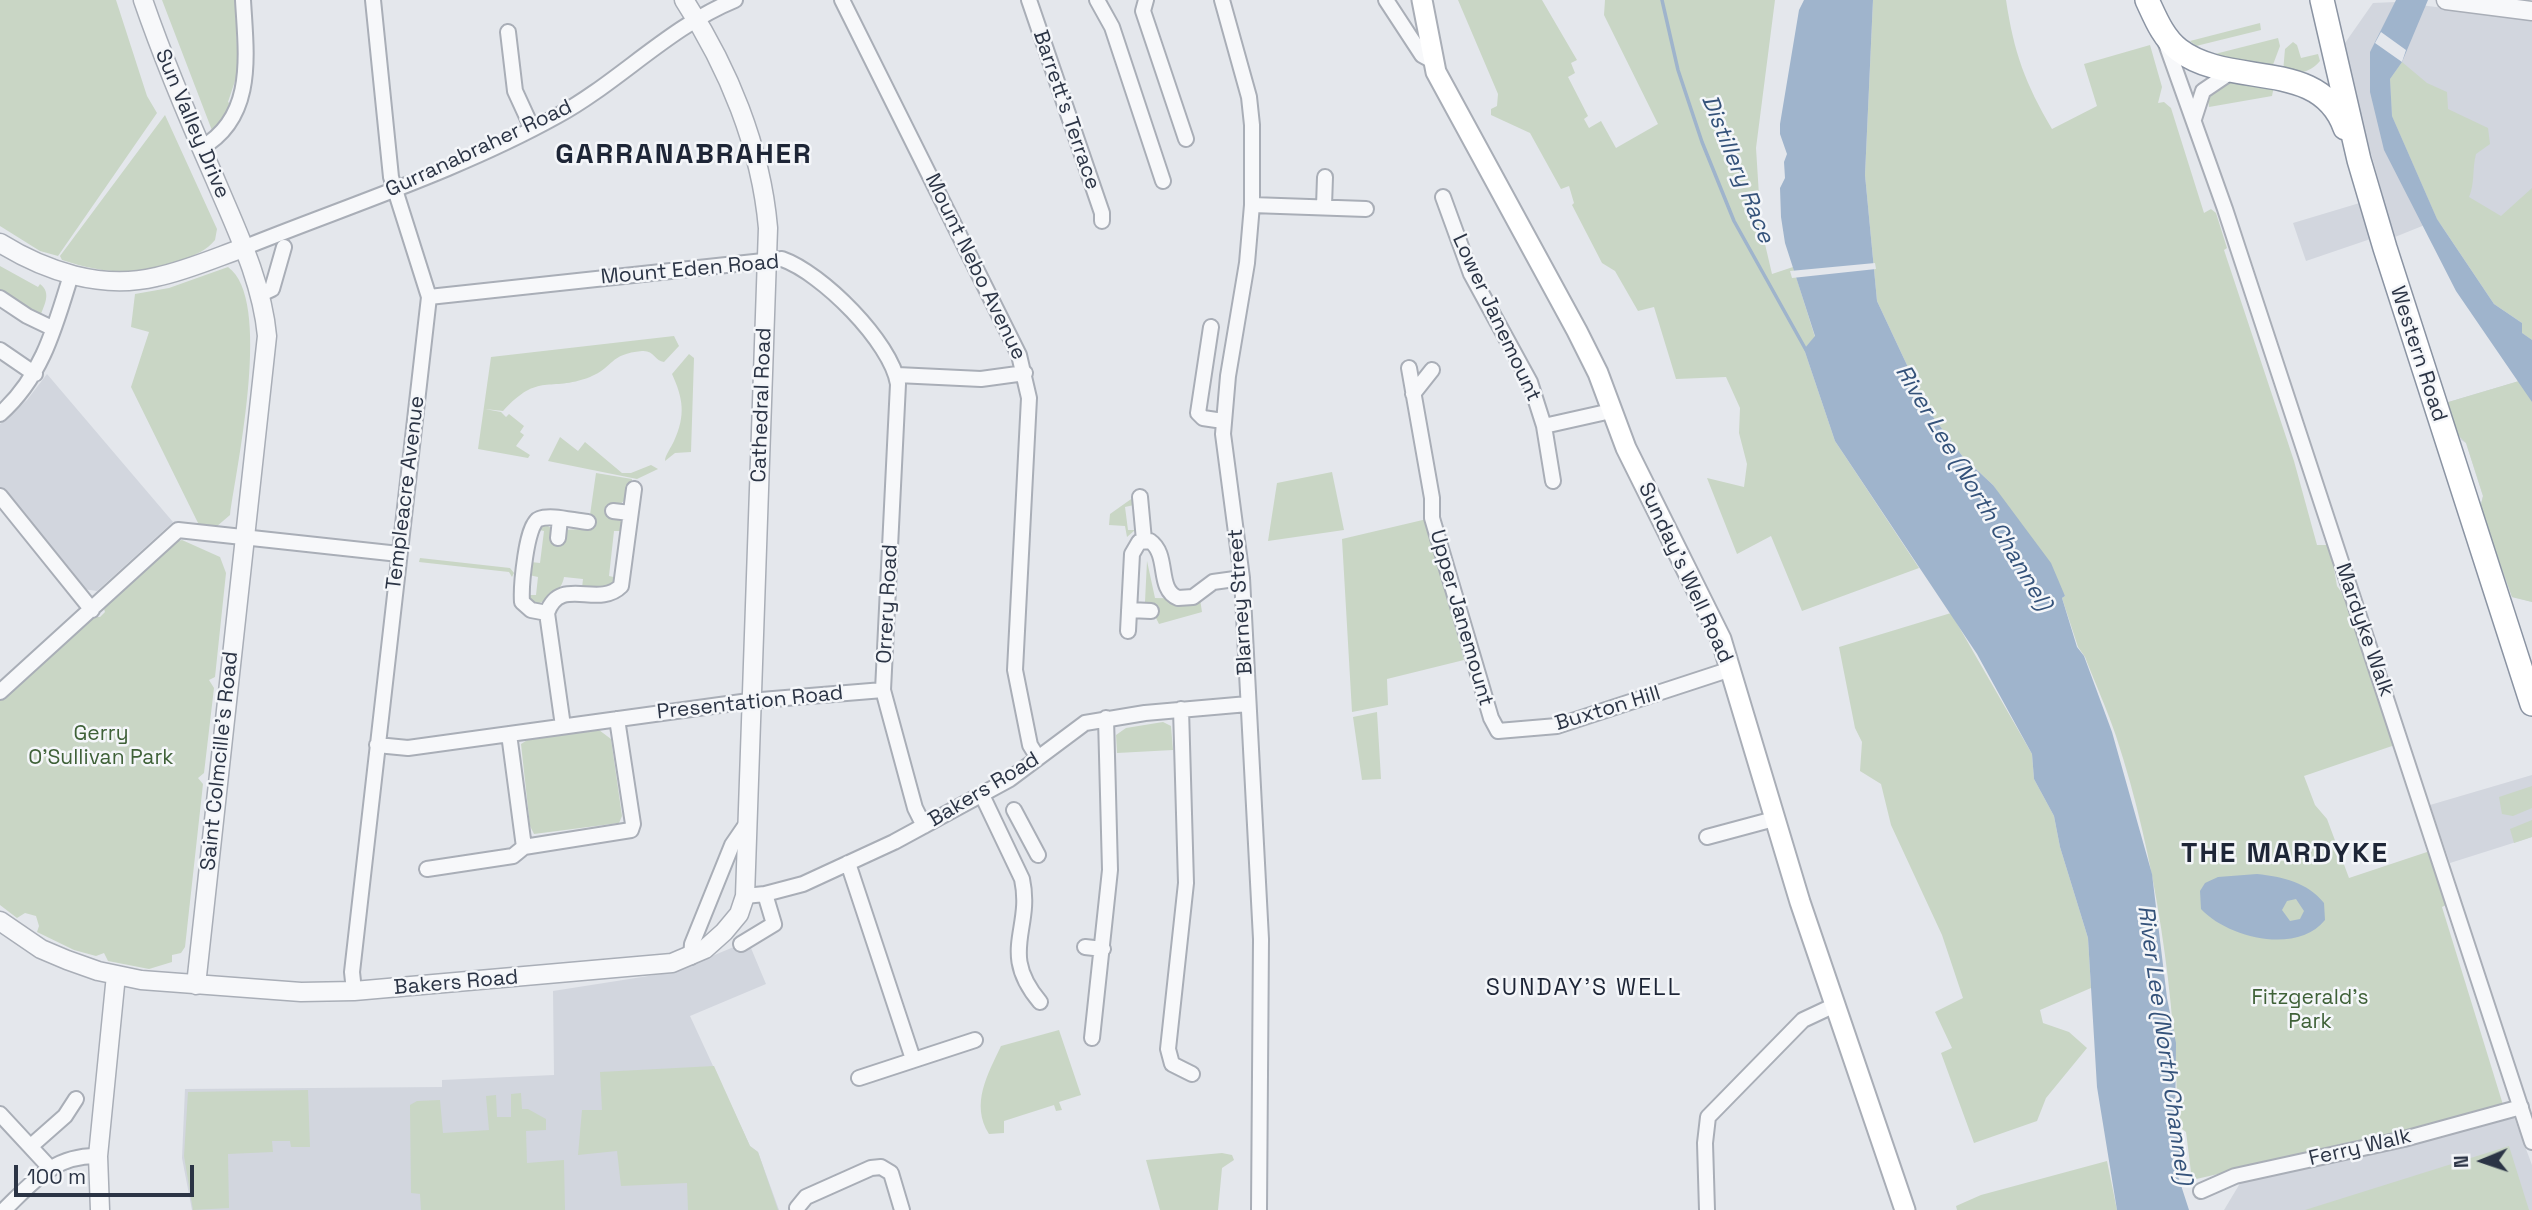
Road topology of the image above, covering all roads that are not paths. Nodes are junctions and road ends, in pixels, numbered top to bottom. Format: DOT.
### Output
graph roads {
  1 [pos="143,0"];
  2 [pos="243,0"];
  3 [pos="373,0"];
  4 [pos="684,0"];
  5 [pos="735,0"];
  6 [pos="842,0"];
  7 [pos="1029,0"];
  8 [pos="1097,0"];
  9 [pos="1146,0"];
  10 [pos="1222,0"];
  11 [pos="1386,0"];
  12 [pos="1422,0"];
  13 [pos="2147,0"];
  14 [pos="2322,0"];
  15 [pos="2453,0"];
  16 [pos="2532,11"];
  17 [pos="697,20"];
  18 [pos="2160,27"];
  19 [pos="508,32"];
  20 [pos="2333,46"];
  21 [pos="1433,61"];
  22 [pos="2231,72"];
  23 [pos="2298,83"];
  24 [pos="2194,119"];
  25 [pos="532,128"];
  26 [pos="1185,139"];
  27 [pos="201,148"];
  28 [pos="2359,160"];
  29 [pos="1325,177"];
  30 [pos="1163,181"];
  31 [pos="394,189"];
  32 [pos="1443,197"];
  33 [pos="1252,205"];
  34 [pos="1324,206"];
  35 [pos="1366,209"];
  36 [pos="1102,221"];
  37 [pos="0,243"];
  38 [pos="284,247"];
  39 [pos="243,248"];
  40 [pos="768,259"];
  41 [pos="71,275"];
  42 [pos="259,295"];
  43 [pos="429,297"];
  44 [pos="0,298"];
  45 [pos="1211,327"];
  46 [pos="52,328"];
  47 [pos="0,350"];
  48 [pos="1409,368"];
  49 [pos="1432,370"];
  50 [pos="1026,373"];
  51 [pos="35,374"];
  52 [pos="897,375"];
  53 [pos="1413,394"];
  54 [pos="1611,411"];
  55 [pos="0,414"];
  56 [pos="1223,421"];
  57 [pos="1544,426"];
  58 [pos="1553,481"];
  59 [pos="634,489"];
  60 [pos="0,496"];
  61 [pos="1140,498"];
  62 [pos="613,511"];
  63 [pos="631,513"];
  64 [pos="560,519"];
  65 [pos="588,522"];
  66 [pos="245,538"];
  67 [pos="558,538"];
  68 [pos="1144,540"];
  69 [pos="399,554"];
  70 [pos="1242,578"];
  71 [pos="92,610"];
  72 [pos="1129,610"];
  73 [pos="1151,611"];
  74 [pos="547,613"];
  75 [pos="1128,631"];
  76 [pos="1731,669"];
  77 [pos="3,683"];
  78 [pos="883,690"];
  79 [pos="749,701"];
  80 [pos="1248,704"];
  81 [pos="2532,704"];
  82 [pos="1181,709"];
  83 [pos="1106,718"];
  84 [pos="1490,718"];
  85 [pos="617,719"];
  86 [pos="563,726"];
  87 [pos="509,734"];
  88 [pos="377,745"];
  89 [pos="1038,758"];
  90 [pos="982,795"];
  91 [pos="1014,810"];
  92 [pos="1773,819"];
  93 [pos="1021,825"];
  94 [pos="924,826"];
  95 [pos="745,827"];
  96 [pos="1003,834"];
  97 [pos="1707,837"];
  98 [pos="524,847"];
  99 [pos="1038,855"];
  100 [pos="848,863"];
  101 [pos="427,869"];
  102 [pos="765,894"];
  103 [pos="745,896"];
  104 [pos="0,920"];
  105 [pos="741,944"];
  106 [pos="1085,947"];
  107 [pos="1103,949"];
  108 [pos="691,957"];
  109 [pos="116,975"];
  110 [pos="196,985"];
  111 [pos="354,991"];
  112 [pos="1040,1002"];
  113 [pos="1835,1005"];
  114 [pos="1092,1038"];
  115 [pos="975,1040"];
  116 [pos="913,1059"];
  117 [pos="1192,1074"];
  118 [pos="859,1078"];
  119 [pos="76,1099"];
  120 [pos="0,1114"];
  121 [pos="2526,1115"];
  122 [pos="2532,1142"];
  123 [pos="32,1146"];
  124 [pos="99,1156"];
  125 [pos="51,1169"];
  126 [pos="2201,1191"];
  127 [pos="797,1208"];
  128 [pos="4,1210"];
  129 [pos="100,1210"];
  130 [pos="902,1210"];
  131 [pos="1259,1210"];
  132 [pos="1707,1210"];
  133 [pos="1905,1210"];
  1 -- 27 [label="street, Sun Valley Drive"];
  2 -- 27 [label="street"];
  3 -- 31 [label="street, Templeacre Avenue"];
  4 -- 17 [label="street, Cathedral Road"];
  5 -- 17 [label="street, Gurranabraher Road"];
  6 -- 50 [label="street, Mount Nebo Avenue"];
  7 -- 36 [label="street, Barrett's Terrace"];
  8 -- 30 [label="street"];
  9 -- 26 [label="street"];
  10 -- 33 [label="street, Blarney Street"];
  11 -- 21 [label="street"];
  12 -- 21 [label="main road, Sunday's Well Road"];
  13 -- 18 [label="highway, Mardyke Walk"];
  14 -- 20 [label="highway, Western Road"];
  15 -- 16 [label="street"];
  17 -- 25 [label="street, Gurranabraher Road"];
  17 -- 40 [label="street, Cathedral Road"];
  18 -- 22 [label="highway, Mardyke Walk"];
  18 -- 24 [label="street, Mardyke Walk"];
  19 -- 25 [label="street"];
  20 -- 23 [label="highway"];
  20 -- 28 [label="highway, Western Road"];
  21 -- 54 [label="main road, Sunday's Well Road"];
  22 -- 23 [label="highway, Mardyke Walk"];
  22 -- 24 [label="street"];
  23 -- 28 [label="highway, Mardyke Walk"];
  24 -- 121 [label="street, Mardyke Walk"];
  25 -- 31 [label="street, Gurranabraher Road"];
  27 -- 39 [label="street, Sun Valley Drive"];
  28 -- 81 [label="highway, Western Road"];
  29 -- 34 [label="street"];
  31 -- 39 [label="street, Gurranabraher Road"];
  31 -- 43 [label="street, Templeacre Avenue"];
  32 -- 57 [label="street, Lower Janemount"];
  33 -- 34 [label="street"];
  33 -- 56 [label="street, Blarney Street"];
  34 -- 35 [label="street"];
  37 -- 41 [label="street"];
  38 -- 42 [label="street"];
  39 -- 41 [label="street"];
  39 -- 42 [label="street, Saint Colmcille's Road"];
  40 -- 43 [label="street, Mount Eden Road"];
  40 -- 52 [label="street, Mount Eden Road"];
  40 -- 79 [label="street, Cathedral Road"];
  41 -- 46 [label="street"];
  42 -- 66 [label="street, Saint Colmcille's Road"];
  43 -- 69 [label="street, Templeacre Avenue"];
  44 -- 46 [label="street"];
  45 -- 56 [label="street"];
  46 -- 51 [label="street"];
  47 -- 51 [label="street"];
  48 -- 53 [label="street, Upper Janemount"];
  49 -- 53 [label="street"];
  50 -- 52 [label="street"];
  50 -- 89 [label="street, Mount Nebo Avenue"];
  51 -- 55 [label="street"];
  52 -- 78 [label="street, Orrery Road"];
  53 -- 84 [label="street, Upper Janemount"];
  54 -- 57 [label="street"];
  54 -- 76 [label="main road, Sunday's Well Road"];
  56 -- 70 [label="street, Blarney Street"];
  57 -- 58 [label="street, Lower Janemount"];
  59 -- 63 [label="street"];
  60 -- 71 [label="street"];
  61 -- 68 [label="street"];
  62 -- 63 [label="street"];
  63 -- 74 [label="street"];
  64 -- 65 [label="street"];
  64 -- 67 [label="street"];
  64 -- 74 [label="street"];
  66 -- 69 [label="street"];
  66 -- 71 [label="street"];
  66 -- 110 [label="street, Saint Colmcille's Road"];
  68 -- 70 [label="street"];
  68 -- 72 [label="street"];
  69 -- 88 [label="street, Templeacre Avenue"];
  70 -- 80 [label="street, Blarney Street"];
  71 -- 77 [label="street"];
  72 -- 73 [label="street"];
  72 -- 75 [label="street"];
  74 -- 86 [label="street"];
  76 -- 84 [label="street, Buxton Hill"];
  76 -- 92 [label="main road, Sunday's Well Road"];
  78 -- 79 [label="street, Presentation Road"];
  78 -- 94 [label="street, Orrery Road"];
  79 -- 85 [label="street, Presentation Road"];
  79 -- 95 [label="street, Cathedral Road"];
  80 -- 82 [label="street, Bakers Road"];
  80 -- 131 [label="street, Blarney Street"];
  82 -- 83 [label="street, Bakers Road"];
  82 -- 117 [label="street"];
  83 -- 89 [label="street, Bakers Road"];
  83 -- 107 [label="street"];
  85 -- 86 [label="street, Presentation Road"];
  85 -- 98 [label="street"];
  86 -- 87 [label="street, Presentation Road"];
  87 -- 88 [label="street, Presentation Road"];
  87 -- 98 [label="street"];
  88 -- 111 [label="street, Templeacre Avenue"];
  89 -- 90 [label="street, Bakers Road"];
  90 -- 94 [label="street, Bakers Road"];
  90 -- 96 [label="street"];
  91 -- 93 [label="street"];
  92 -- 97 [label="street"];
  92 -- 113 [label="main road, Sunday's Well Road"];
  93 -- 96 [label="street"];
  93 -- 99 [label="street"];
  94 -- 100 [label="street, Bakers Road"];
  95 -- 103 [label="street, Cathedral Road"];
  95 -- 108 [label="street, Cathedral Road"];
  96 -- 112 [label="street"];
  98 -- 101 [label="street"];
  100 -- 102 [label="street, Bakers Road"];
  100 -- 116 [label="street"];
  102 -- 103 [label="street, Bakers Road"];
  102 -- 105 [label="street"];
  103 -- 108 [label="street, Bakers Road"];
  104 -- 109 [label="street, Bakers Road"];
  106 -- 107 [label="street"];
  107 -- 114 [label="street"];
  108 -- 111 [label="street, Bakers Road"];
  109 -- 110 [label="street, Bakers Road"];
  109 -- 124 [label="street"];
  110 -- 111 [label="street, Bakers Road"];
  113 -- 132 [label="street"];
  113 -- 133 [label="main road, Sunday's Well Road"];
  115 -- 116 [label="street"];
  116 -- 118 [label="street"];
  119 -- 123 [label="street"];
  120 -- 123 [label="street"];
  121 -- 122 [label="street, Mardyke Walk"];
  121 -- 126 [label="street, Ferry Walk"];
  123 -- 125 [label="street"];
  124 -- 125 [label="street"];
  124 -- 129 [label="street"];
  125 -- 128 [label="street"];
  127 -- 130 [label="street"];
}
